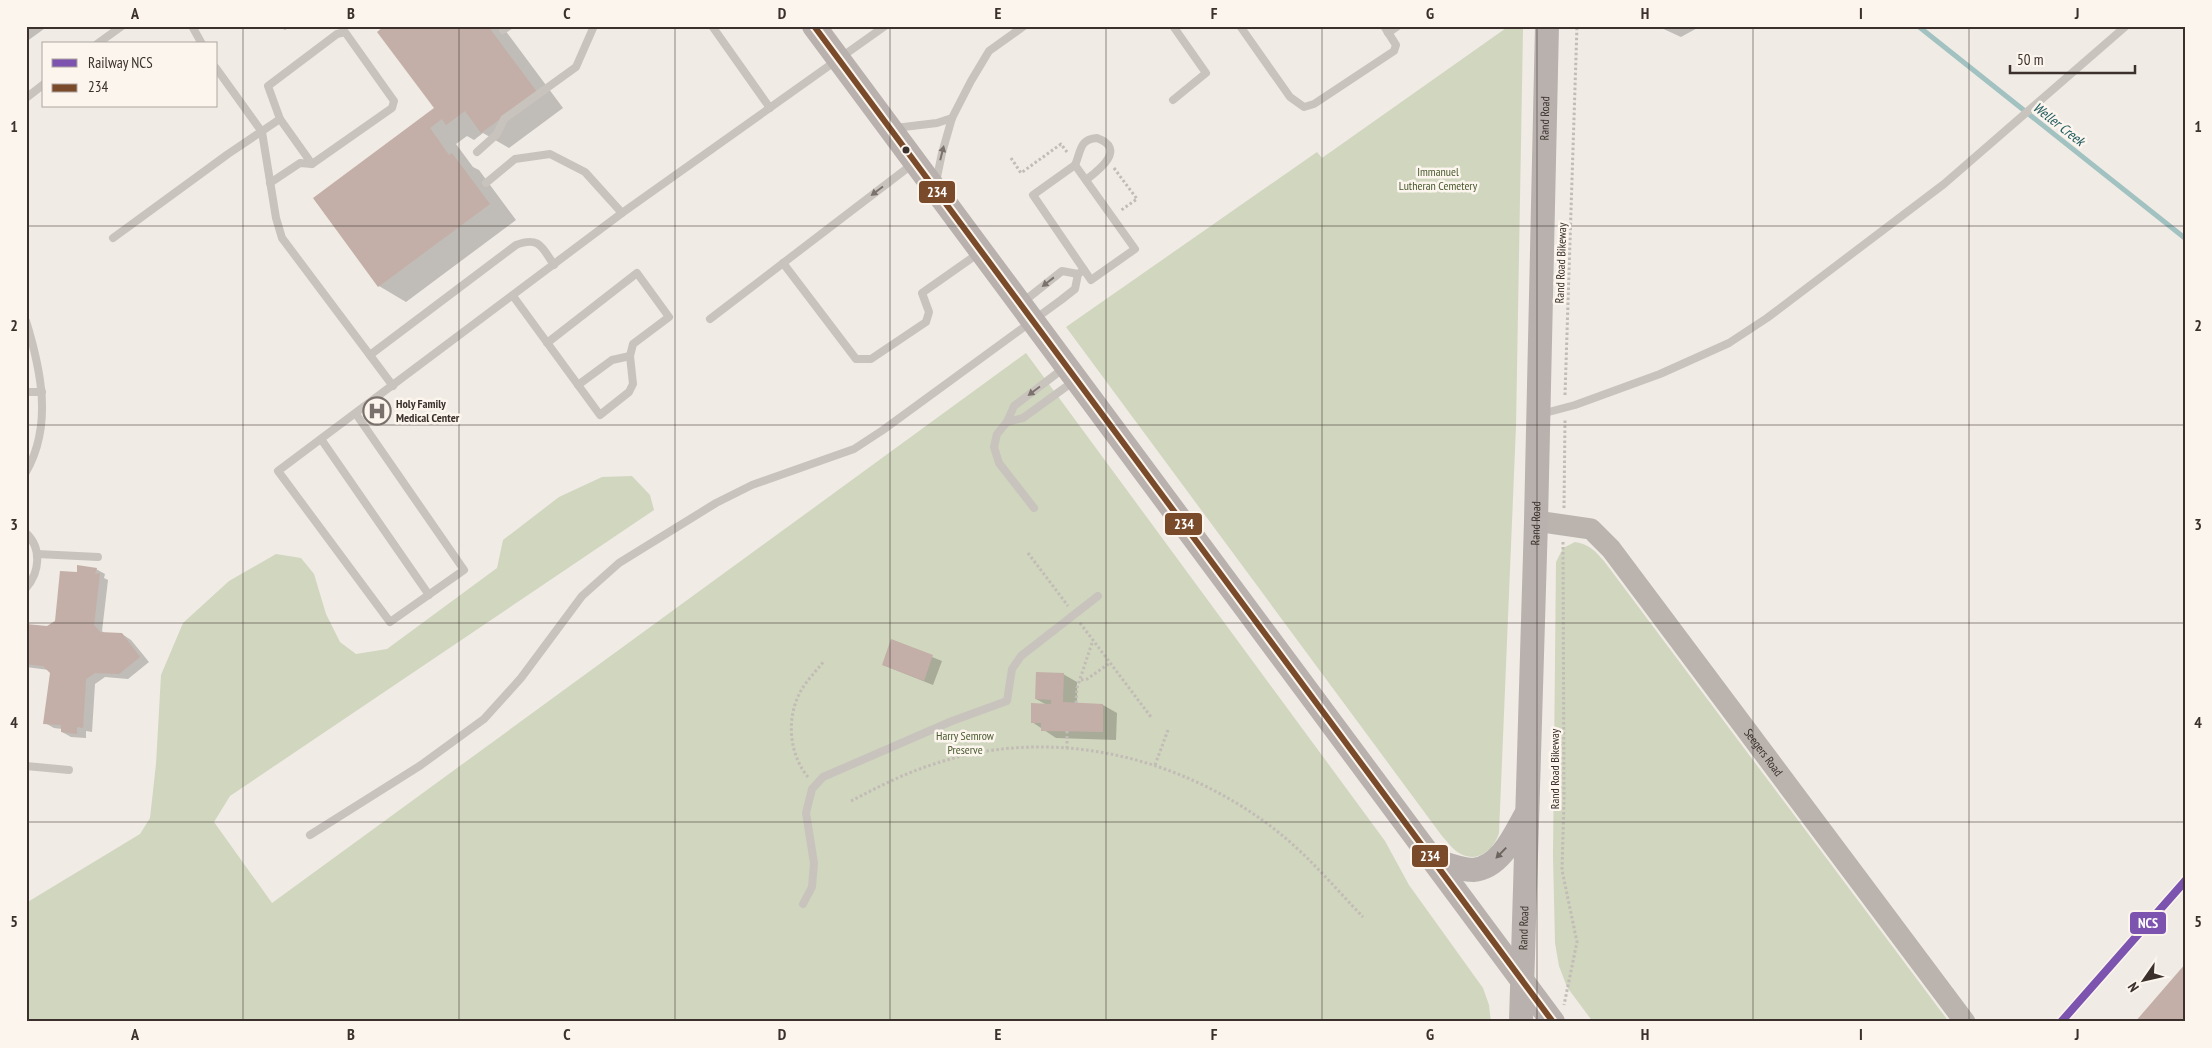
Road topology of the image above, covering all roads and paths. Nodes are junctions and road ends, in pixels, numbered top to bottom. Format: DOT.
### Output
graph roads {
  1 [pos="122,26"];
  2 [pos="192,26"];
  3 [pos="594,26"];
  4 [pos="712,26"];
  5 [pos="814,26"];
  6 [pos="885,26"];
  7 [pos="1024,26"];
  8 [pos="1173,26"];
  9 [pos="1240,26"];
  10 [pos="1398,26"];
  11 [pos="1548,26"];
  12 [pos="1577,26"];
  13 [pos="2126,26"];
  14 [pos="1386,29"];
  15 [pos="100,42"];
  16 [pos="201,42"];
  17 [pos="840,60"];
  18 [pos="218,71"];
  19 [pos="42,86"];
  20 [pos="26,98"];
  21 [pos="1173,100"];
  22 [pos="770,108"];
  23 [pos="952,118"];
  24 [pos="280,119"];
  25 [pos="891,129"];
  26 [pos="262,132"];
  27 [pos="477,152"];
  28 [pos="915,162"];
  29 [pos="312,164"];
  30 [pos="1075,165"];
  31 [pos="1086,180"];
  32 [pos="270,183"];
  33 [pos="486,183"];
  34 [pos="935,188"];
  35 [pos="622,214"];
  36 [pos="113,238"];
  37 [pos="982,250"];
  38 [pos="783,263"];
  39 [pos="554,265"];
  40 [pos="1081,272"];
  41 [pos="513,296"];
  42 [pos="1028,312"];
  43 [pos="710,319"];
  44 [pos="26,321"];
  45 [pos="547,343"];
  46 [pos="370,355"];
  47 [pos="630,356"];
  48 [pos="1073,372"];
  49 [pos="578,385"];
  50 [pos="393,386"];
  51 [pos="26,392"];
  52 [pos="42,392"];
  53 [pos="1565,407"];
  54 [pos="356,414"];
  55 [pos="1537,415"];
  56 [pos="1007,422"];
  57 [pos="321,439"];
  58 [pos="26,472"];
  59 [pos="1564,500"];
  60 [pos="1034,508"];
  61 [pos="1536,521"];
  62 [pos="26,533"];
  63 [pos="1563,548"];
  64 [pos="1028,553"];
  65 [pos="37,554"];
  66 [pos="98,557"];
  67 [pos="26,588"];
  68 [pos="429,595"];
  69 [pos="1098,596"];
  70 [pos="1074,615"];
  71 [pos="1093,640"];
  72 [pos="824,661"];
  73 [pos="1110,663"];
  74 [pos="1080,680"];
  75 [pos="1076,703"];
  76 [pos="1150,717"];
  77 [pos="1168,730"];
  78 [pos="1067,731"];
  79 [pos="1067,748"];
  80 [pos="1156,765"];
  81 [pos="26,766"];
  82 [pos="68,770"];
  83 [pos="815,785"];
  84 [pos="850,801"];
  85 [pos="1527,812"];
  86 [pos="310,835"];
  87 [pos="1434,860"];
  88 [pos="803,904"];
  89 [pos="1363,917"];
  90 [pos="1522,978"];
  91 [pos="1567,987"];
  92 [pos="1521,1022"];
  93 [pos="1553,1022"];
  94 [pos="1965,1022"];
  1 -- 15 [label="lane"];
  2 -- 16 [label="lane"];
  3 -- 27 [label="lane"];
  4 -- 22 [label="lane"];
  5 -- 17 [label="main road"];
  6 -- 17 [label="lane"];
  7 -- 23 [label="lane"];
  8 -- 21 [label="lane"];
  9 -- 14 [label="lane"];
  10 -- 14 [label="lane"];
  11 -- 55 [label="main road, Rand Road"];
  12 -- 53 [label="path, Rand Road Bikeway"];
  13 -- 53 [label="lane"];
  17 -- 22 [label="lane"];
  17 -- 25 [label="main road"];
  18 -- 26 [label="lane"];
  19 -- 20 [label="lane"];
  22 -- 35 [label="lane"];
  23 -- 25 [label="lane"];
  34 -- 23 [label="lane, one-way"];
  24 -- 26 [label="lane"];
  24 -- 29 [label="lane"];
  24 -- 29 [label="lane"];
  25 -- 28 [label="main road"];
  26 -- 32 [label="lane"];
  26 -- 36 [label="lane"];
  28 -- 34 [label="main road"];
  28 -- 38 [label="lane, one-way"];
  29 -- 32 [label="lane"];
  30 -- 31 [label="lane"];
  30 -- 31 [label="lane"];
  30 -- 40 [label="lane"];
  31 -- 40 [label="lane"];
  32 -- 46 [label="lane"];
  33 -- 35 [label="lane"];
  34 -- 37 [label="main road"];
  35 -- 39 [label="lane"];
  37 -- 38 [label="lane"];
  37 -- 42 [label="main road"];
  38 -- 43 [label="lane"];
  39 -- 41 [label="lane"];
  39 -- 46 [label="lane"];
  40 -- 42 [label="lane"];
  40 -- 42 [label="lane, one-way"];
  41 -- 45 [label="lane"];
  41 -- 50 [label="lane"];
  42 -- 48 [label="main road"];
  42 -- 86 [label="lane"];
  44 -- 52 [label="lane"];
  45 -- 47 [label="lane"];
  45 -- 49 [label="lane"];
  46 -- 50 [label="lane"];
  47 -- 49 [label="lane"];
  47 -- 49 [label="lane"];
  48 -- 56 [label="lane"];
  48 -- 56 [label="lane, one-way"];
  48 -- 87 [label="main road"];
  50 -- 54 [label="lane"];
  51 -- 52 [label="lane"];
  52 -- 58 [label="lane"];
  53 -- 55 [label="lane"];
  53 -- 59 [label="path, Rand Road Bikeway"];
  54 -- 57 [label="lane"];
  54 -- 68 [label="lane"];
  55 -- 61 [label="main road, Rand Road"];
  56 -- 60 [label="lane"];
  57 -- 68 [label="lane"];
  57 -- 68 [label="lane"];
  61 -- 85 [label="main road, Rand Road"];
  61 -- 94 [label="street, Seegers Road"];
  62 -- 65 [label="lane"];
  63 -- 91 [label="path, Rand Road Bikeway"];
  64 -- 70 [label="path"];
  65 -- 66 [label="lane"];
  65 -- 67 [label="lane"];
  69 -- 70 [label="lane"];
  70 -- 71 [label="path"];
  70 -- 83 [label="lane"];
  71 -- 73 [label="path"];
  71 -- 74 [label="path"];
  72 -- 83 [label="path"];
  73 -- 74 [label="path"];
  73 -- 76 [label="path"];
  74 -- 75 [label="path"];
  77 -- 80 [label="path"];
  78 -- 79 [label="path"];
  79 -- 80 [label="path"];
  79 -- 84 [label="path"];
  80 -- 89 [label="path"];
  81 -- 82 [label="lane"];
  83 -- 88 [label="lane"];
  85 -- 87 [label="main road, one-way"];
  85 -- 90 [label="main road, Rand Road"];
  87 -- 90 [label="main road"];
  90 -- 92 [label="main road, Rand Road"];
  90 -- 93 [label="main road"];
}
